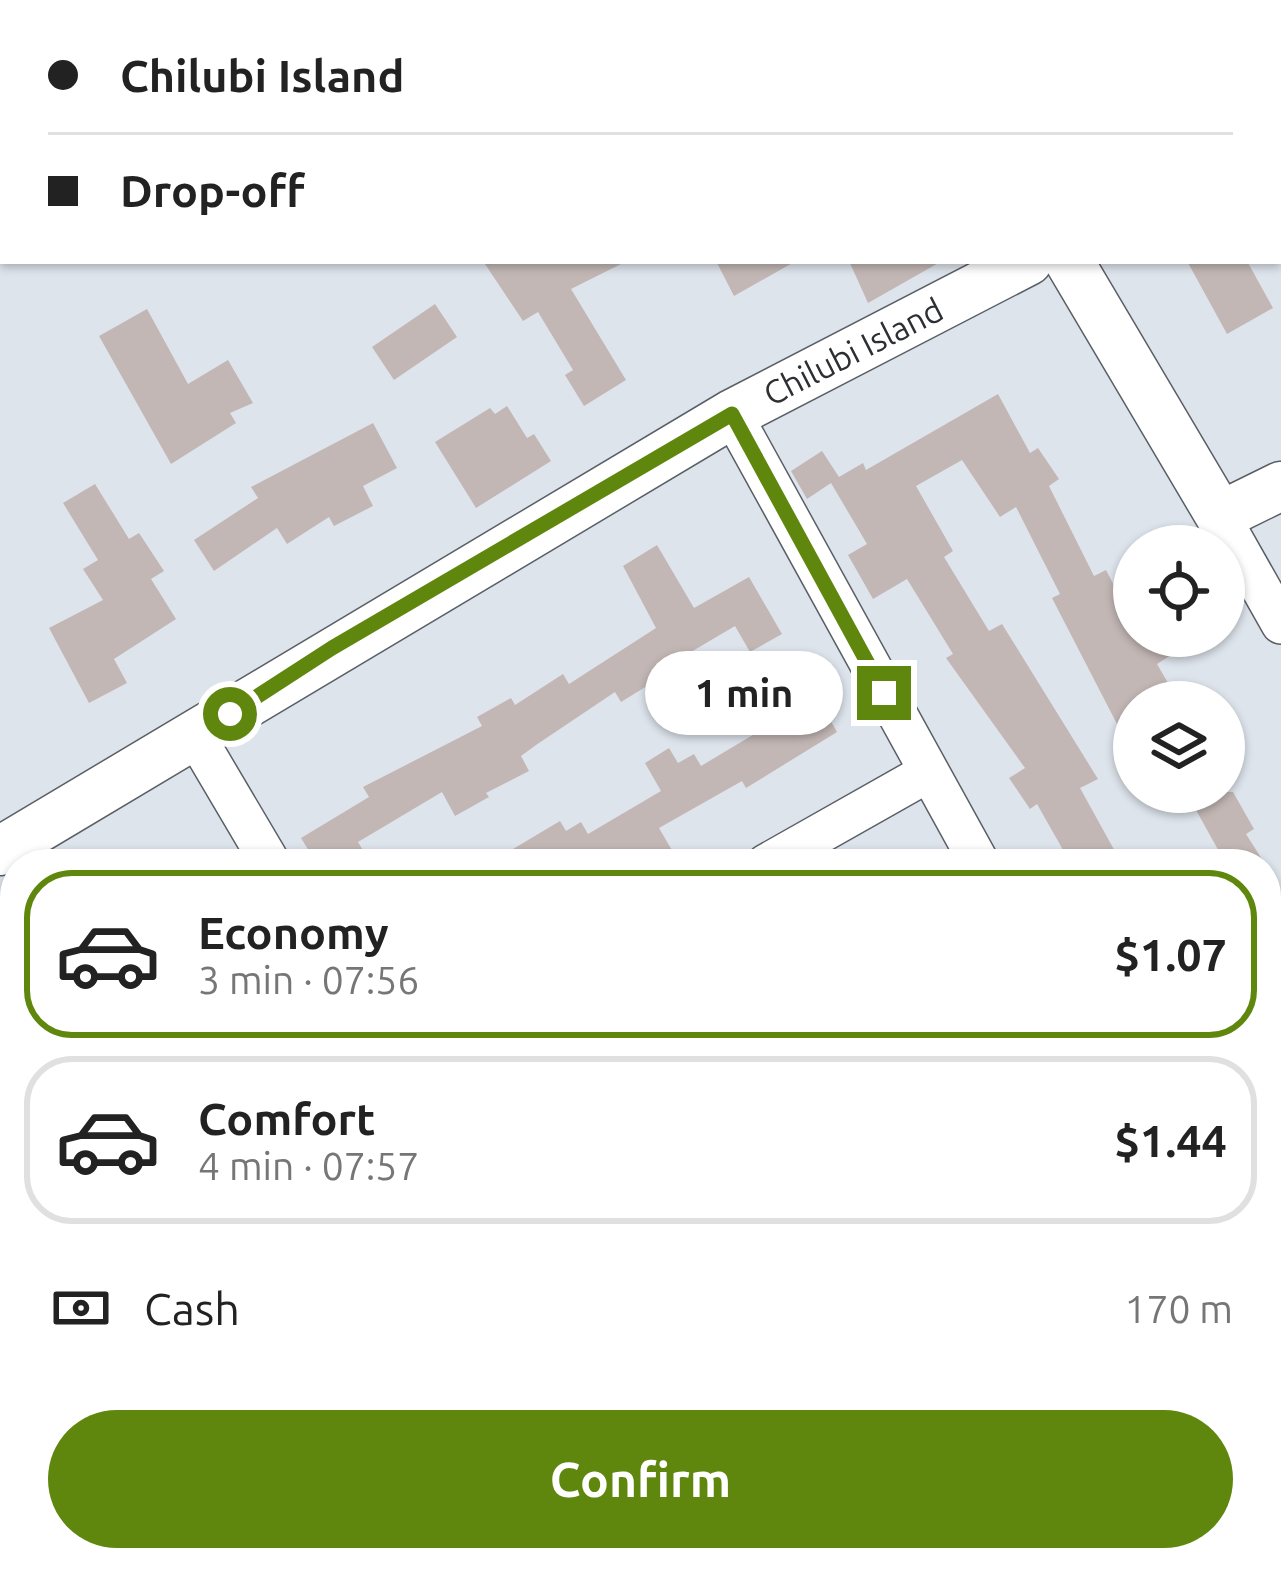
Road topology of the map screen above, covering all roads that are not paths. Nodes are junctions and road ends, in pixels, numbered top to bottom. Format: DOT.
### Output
graph roads {
  1 [pos="1022,264"];
  2 [pos="1071,264"];
  3 [pos="732,414"];
  4 [pos="1281,486"];
  5 [pos="1220,516"];
  6 [pos="1281,624"];
  7 [pos="196,736"];
  8 [pos="927,773"];
  9 [pos="3,849"];
  10 [pos="262,849"];
  11 [pos="793,849"];
  12 [pos="971,849"];
  1 -- 3 [label="street, Chilubi Island"];
  2 -- 5 [label="street"];
  3 -- 7 [label="street, Chilubi Island"];
  3 -- 8 [label="street"];
  4 -- 5 [label="street"];
  5 -- 6 [label="street"];
  7 -- 9 [label="street, Chilubi Island"];
  7 -- 10 [label="street"];
  8 -- 11 [label="street"];
  8 -- 12 [label="street"];
}
